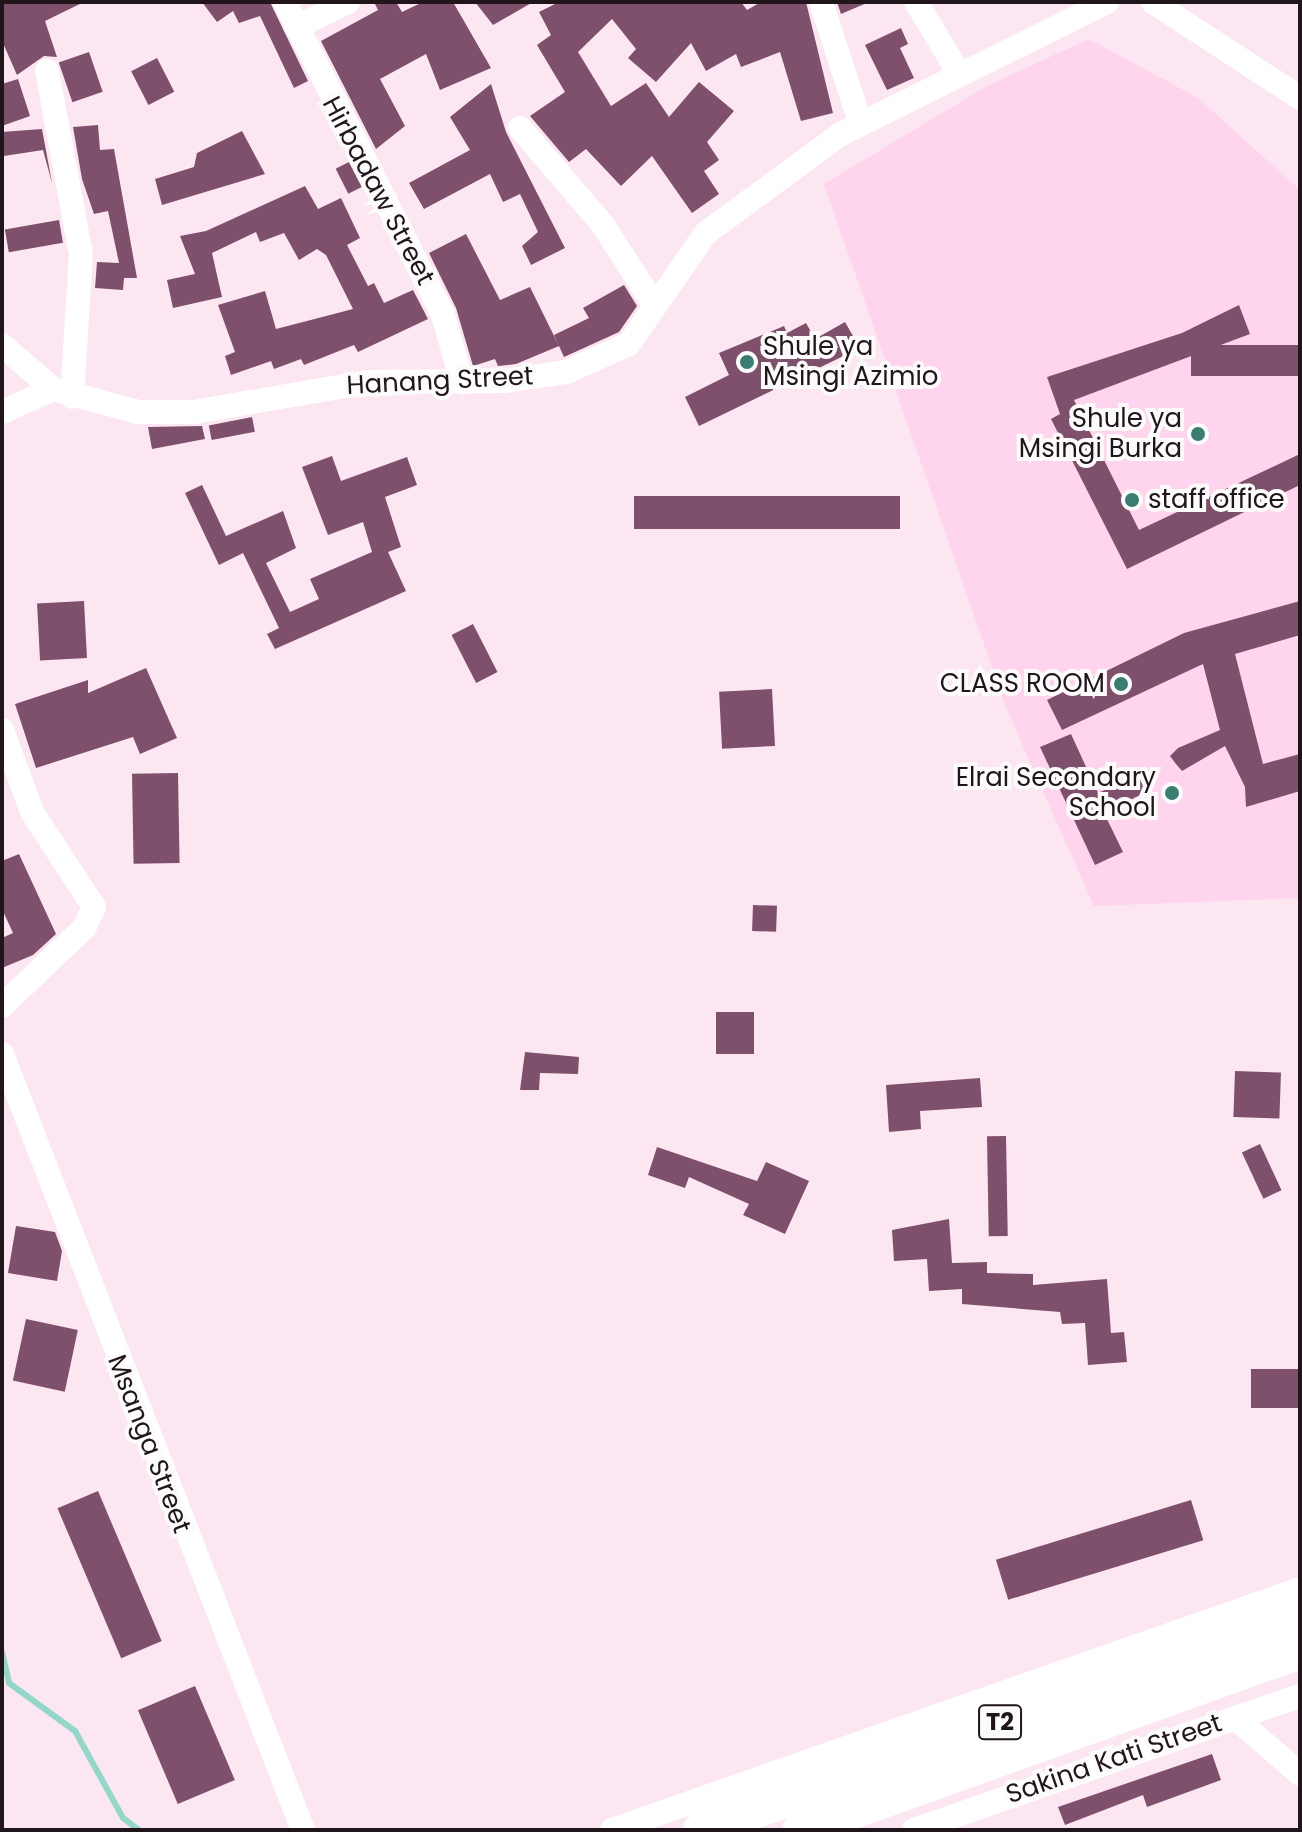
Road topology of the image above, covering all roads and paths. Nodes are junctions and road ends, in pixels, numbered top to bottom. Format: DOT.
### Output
graph roads {
  1 [pos="285,2"];
  2 [pos="348,2"];
  3 [pos="821,2"];
  4 [pos="916,2"];
  5 [pos="1107,2"];
  6 [pos="1153,2"];
  7 [pos="296,27"];
  8 [pos="47,71"];
  9 [pos="960,75"];
  10 [pos="1300,98"];
  11 [pos="860,122"];
  12 [pos="520,128"];
  13 [pos="655,306"];
  14 [pos="2,345"];
  15 [pos="462,382"];
  16 [pos="63,393"];
  17 [pos="2,412"];
  18 [pos="2,730"];
  19 [pos="2,1006"];
  20 [pos="2,1054"];
  21 [pos="1300,1589"];
  22 [pos="1300,1616"];
  23 [pos="1300,1651"];
  24 [pos="1300,1696"];
  25 [pos="1235,1718"];
  26 [pos="1300,1774"];
  27 [pos="303,1830"];
  28 [pos="612,1830"];
  29 [pos="701,1830"];
  30 [pos="800,1830"];
  31 [pos="914,1830"];
  1 -- 7 [label="street, Hirbadaw Street"];
  2 -- 7 [label="street"];
  3 -- 11 [label="street"];
  4 -- 9 [label="street"];
  5 -- 9 [label="street, Hanang Street"];
  6 -- 10 [label="street"];
  7 -- 15 [label="street, Hirbadaw Street"];
  8 -- 16 [label="street"];
  9 -- 11 [label="street, Hanang Street"];
  11 -- 13 [label="street, Hanang Street"];
  12 -- 13 [label="street"];
  13 -- 15 [label="street, Hanang Street"];
  14 -- 16 [label="street, Hanang Street"];
  15 -- 16 [label="street, Hanang Street"];
  16 -- 17 [label="street"];
  18 -- 19 [label="street"];
  20 -- 27 [label="street, Msanga Street"];
  21 -- 28 [label="street"];
  22 -- 29 [label="highway, T2"];
  23 -- 30 [label="highway, T2"];
  24 -- 25 [label="street"];
  25 -- 26 [label="street, Sakina Kati Street"];
  25 -- 31 [label="street, Sakina Kati Street"];
}
